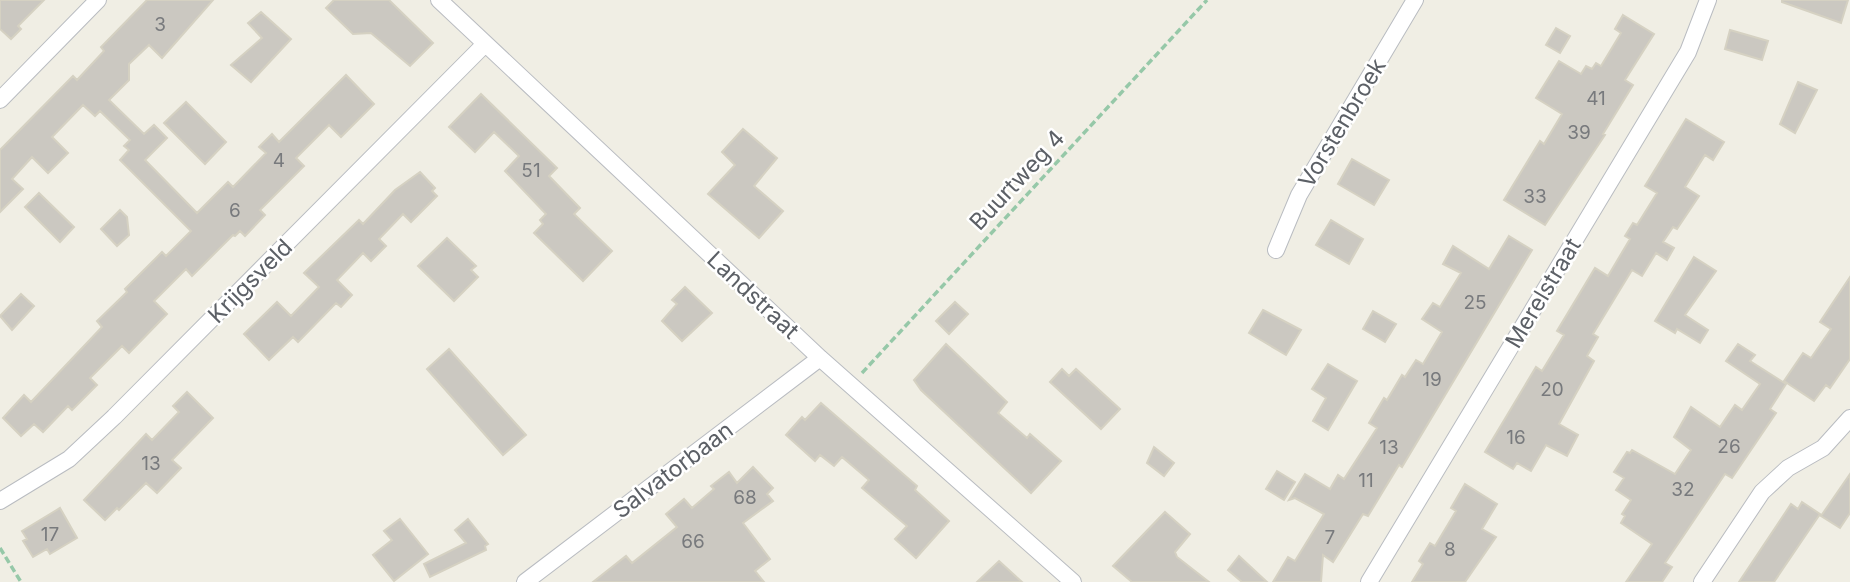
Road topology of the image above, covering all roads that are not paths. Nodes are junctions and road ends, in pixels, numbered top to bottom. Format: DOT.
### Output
graph roads {
  1 [pos="98,0"];
  2 [pos="439,0"];
  3 [pos="1415,0"];
  4 [pos="1708,0"];
  5 [pos="485,44"];
  6 [pos="0,100"];
  7 [pos="1276,250"];
  8 [pos="820,358"];
  9 [pos="1850,418"];
  10 [pos="0,501"];
  11 [pos="525,582"];
  12 [pos="1073,582"];
  13 [pos="1369,582"];
  14 [pos="1702,582"];
  1 -- 6 [label="street"];
  2 -- 5 [label="street, Landstraat"];
  3 -- 7 [label="street, Vorstenbroek"];
  4 -- 13 [label="street, Merelstraat"];
  5 -- 8 [label="street, Landstraat"];
  5 -- 10 [label="street, Krijgsveld"];
  8 -- 11 [label="street, Salvatorbaan"];
  8 -- 12 [label="street, Landstraat"];
  9 -- 14 [label="street"];
}
